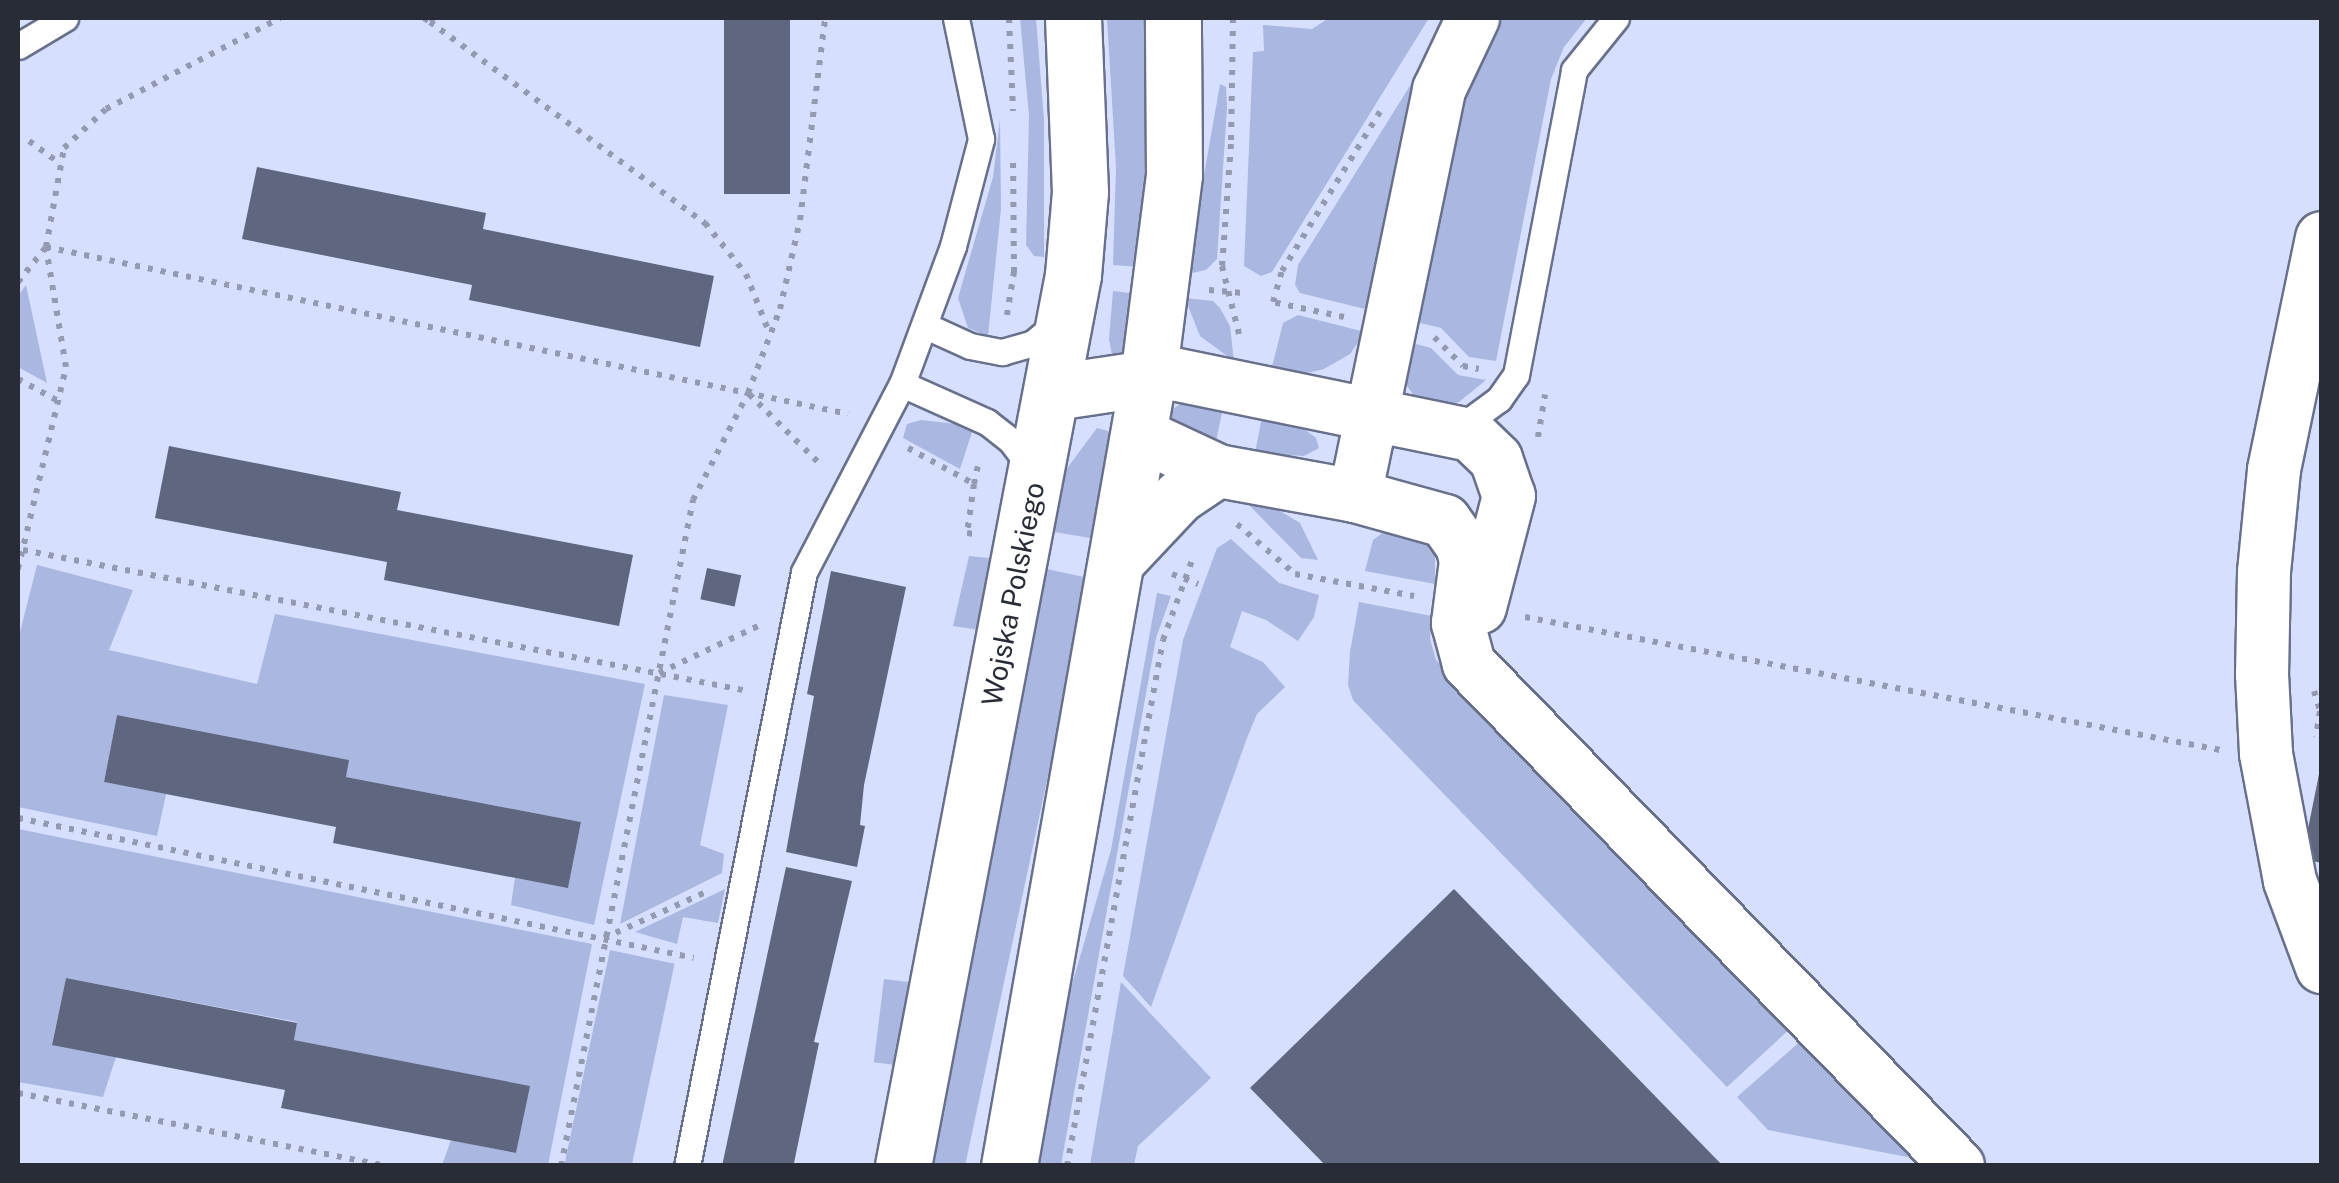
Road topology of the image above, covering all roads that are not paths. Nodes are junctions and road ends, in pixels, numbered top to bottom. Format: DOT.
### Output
graph roads {
  1 [pos="65,18"];
  2 [pos="956,18"];
  3 [pos="1073,18"];
  4 [pos="1172,18"];
  5 [pos="1473,18"];
  6 [pos="1616,18"];
  7 [pos="18,46"];
  8 [pos="2322,238"];
  9 [pos="1066,315"];
  10 [pos="926,326"];
  11 [pos="1148,378"];
  12 [pos="902,384"];
  13 [pos="1054,392"];
  14 [pos="1372,414"];
  15 [pos="1458,430"];
  16 [pos="1139,434"];
  17 [pos="1037,475"];
  18 [pos="1224,494"];
  19 [pos="1355,496"];
  20 [pos="1119,561"];
  21 [pos="1470,606"];
  22 [pos="2322,967"];
  23 [pos="687,1166"];
  24 [pos="903,1166"];
  25 [pos="1009,1166"];
  26 [pos="1958,1166"];
  1 -- 7 [label="lane"];
  2 -- 10 [label="lane"];
  3 -- 9 [label="street, Wojska Polskiego"];
  4 -- 11 [label="street"];
  5 -- 14 [label="street"];
  6 -- 15 [label="lane"];
  8 -- 22 [label="street"];
  9 -- 10 [label="lane"];
  9 -- 13 [label="street, Wojska Polskiego"];
  10 -- 12 [label="lane"];
  11 -- 13 [label="street"];
  11 -- 14 [label="street"];
  11 -- 16 [label="street"];
  12 -- 17 [label="lane"];
  12 -- 23 [label="lane"];
  13 -- 16 [label="street"];
  13 -- 17 [label="street, Wojska Polskiego"];
  14 -- 15 [label="street"];
  14 -- 19 [label="street"];
  15 -- 21 [label="street"];
  16 -- 18 [label="street"];
  16 -- 20 [label="street"];
  17 -- 24 [label="street, Wojska Polskiego"];
  18 -- 19 [label="street"];
  18 -- 20 [label="street"];
  19 -- 21 [label="street"];
  20 -- 25 [label="street"];
  21 -- 26 [label="street"];
}
